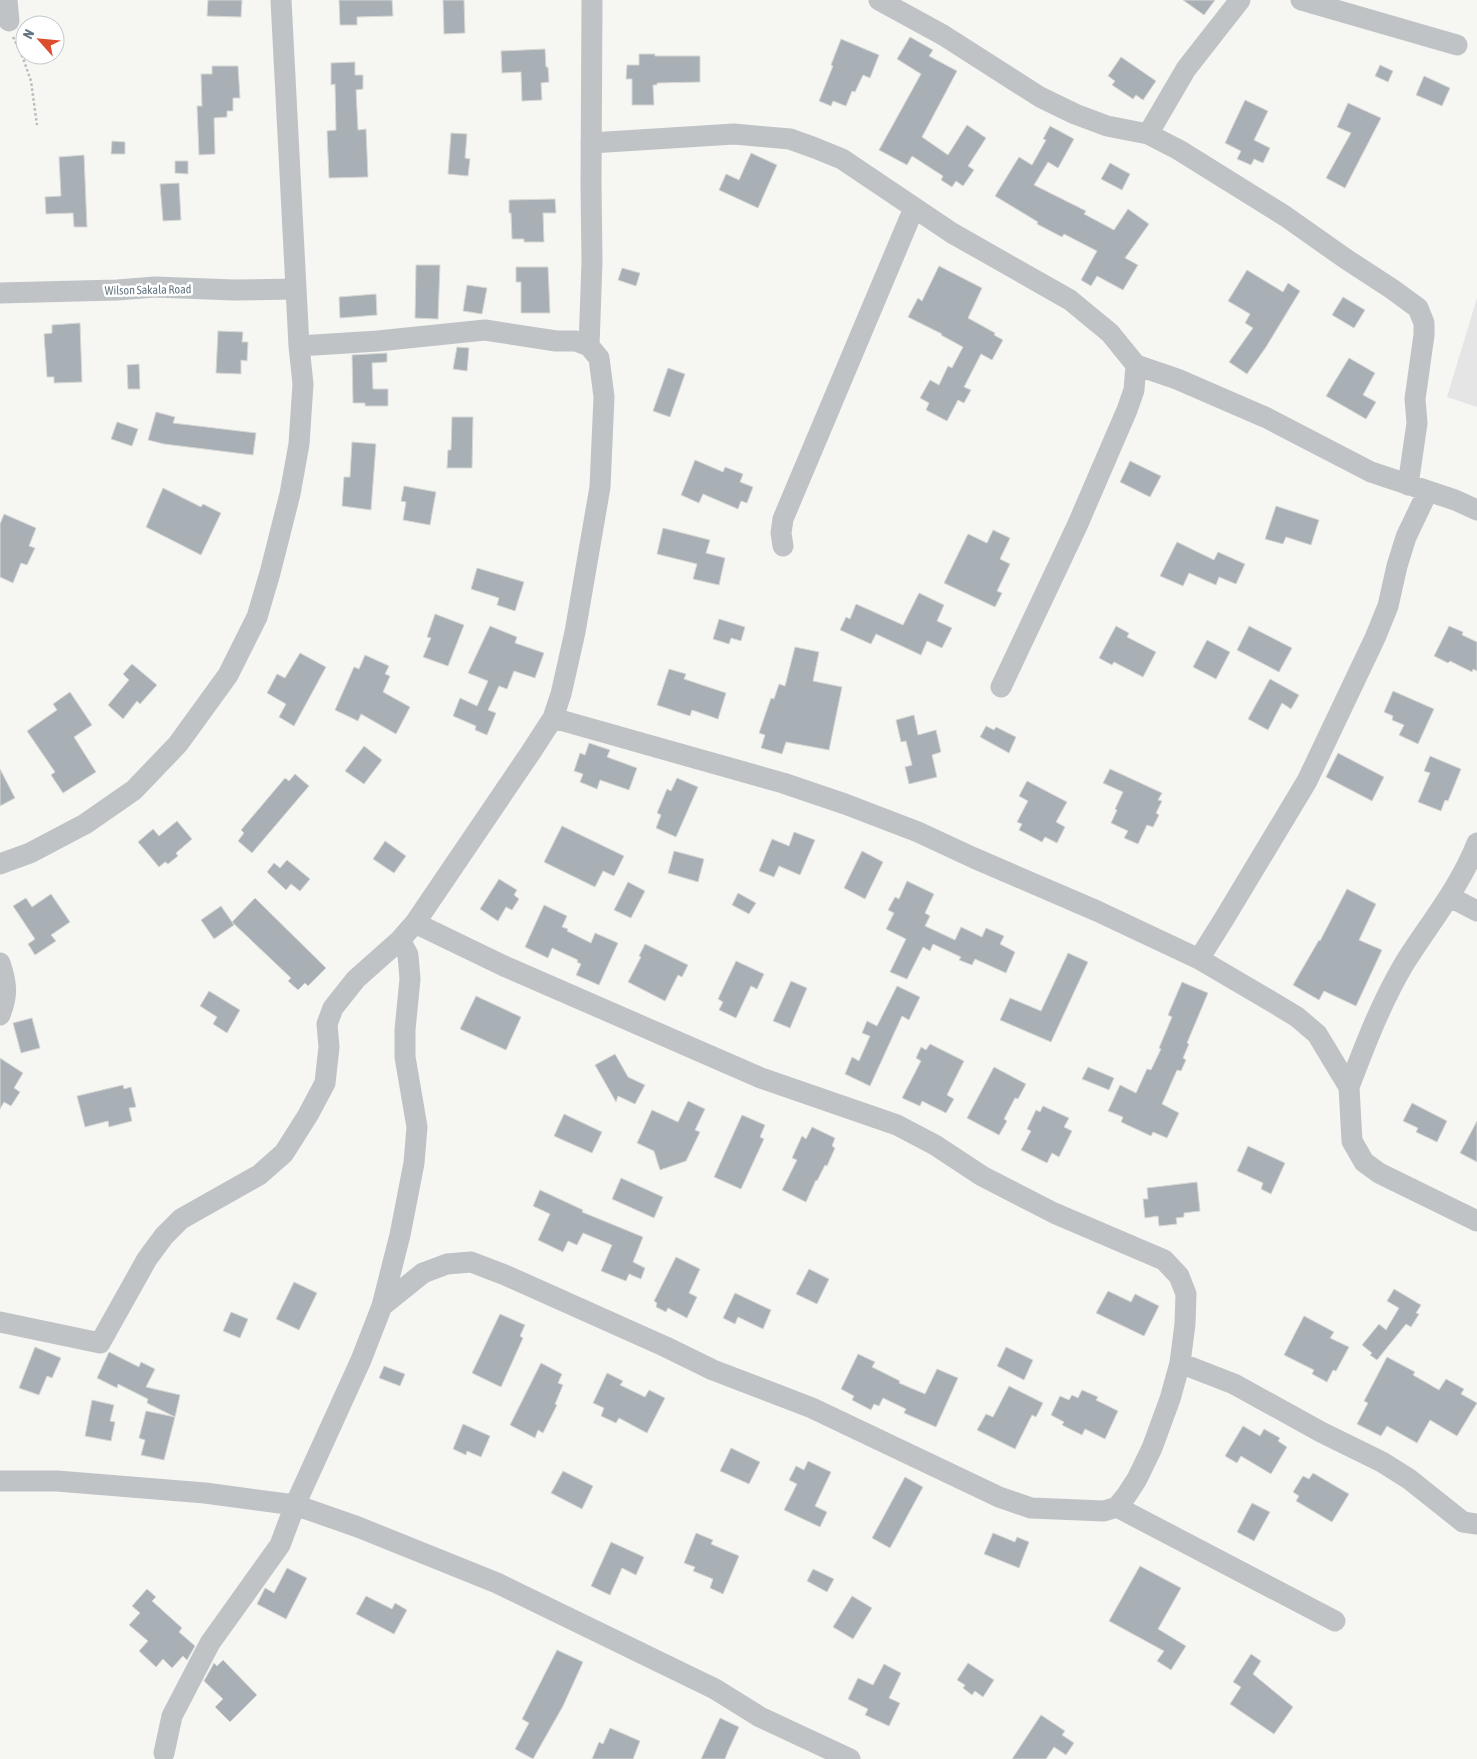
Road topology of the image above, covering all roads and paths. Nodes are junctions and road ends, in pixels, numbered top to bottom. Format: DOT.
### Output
graph roads {
  1 [pos="7,0"];
  2 [pos="281,0"];
  3 [pos="592,0"];
  4 [pos="879,0"];
  5 [pos="1240,0"];
  6 [pos="1301,0"];
  7 [pos="9,21"];
  8 [pos="1457,45"];
  9 [pos="37,125"];
  10 [pos="1148,134"];
  11 [pos="592,144"];
  12 [pos="914,208"];
  13 [pos="296,289"];
  14 [pos="0,293"];
  15 [pos="299,346"];
  16 [pos="589,346"];
  17 [pos="1136,365"];
  18 [pos="1418,488"];
  19 [pos="1477,510"];
  20 [pos="783,546"];
  21 [pos="1001,687"];
  22 [pos="553,718"];
  23 [pos="1477,843"];
  24 [pos="0,864"];
  25 [pos="1450,897"];
  26 [pos="1477,911"];
  27 [pos="415,923"];
  28 [pos="400,940"];
  29 [pos="1198,959"];
  30 [pos="0,963"];
  31 [pos="0,1015"];
  32 [pos="1349,1087"];
  33 [pos="1477,1221"];
  34 [pos="382,1306"];
  35 [pos="0,1322"];
  36 [pos="1180,1363"];
  37 [pos="0,1481"];
  38 [pos="295,1505"];
  39 [pos="1117,1507"];
  40 [pos="1477,1524"];
  41 [pos="1335,1621"];
  42 [pos="164,1753"];
  43 [pos="850,1759"];
  1 -- 7 [label="street"];
  2 -- 13 [label="street"];
  3 -- 11 [label="street"];
  4 -- 10 [label="street"];
  5 -- 10 [label="street"];
  6 -- 8 [label="street"];
  7 -- 9 [label="path"];
  10 -- 18 [label="street"];
  11 -- 12 [label="street"];
  11 -- 16 [label="street"];
  12 -- 17 [label="street"];
  12 -- 20 [label="street"];
  13 -- 14 [label="street, Wilson Sakala Road"];
  13 -- 15 [label="street"];
  15 -- 16 [label="street"];
  15 -- 24 [label="street"];
  16 -- 22 [label="street"];
  17 -- 18 [label="street"];
  17 -- 21 [label="street"];
  18 -- 19 [label="street"];
  18 -- 29 [label="street"];
  22 -- 27 [label="street"];
  22 -- 29 [label="street"];
  23 -- 25 [label="street"];
  25 -- 26 [label="street"];
  25 -- 32 [label="street"];
  27 -- 28 [label="street"];
  27 -- 36 [label="street"];
  28 -- 34 [label="street"];
  28 -- 35 [label="street"];
  29 -- 32 [label="street"];
  30 -- 31 [label="street"];
  32 -- 33 [label="street"];
  34 -- 38 [label="street"];
  34 -- 39 [label="street"];
  36 -- 39 [label="street"];
  36 -- 40 [label="street"];
  37 -- 38 [label="street"];
  38 -- 42 [label="street"];
  38 -- 43 [label="street"];
  39 -- 41 [label="street"];
}
